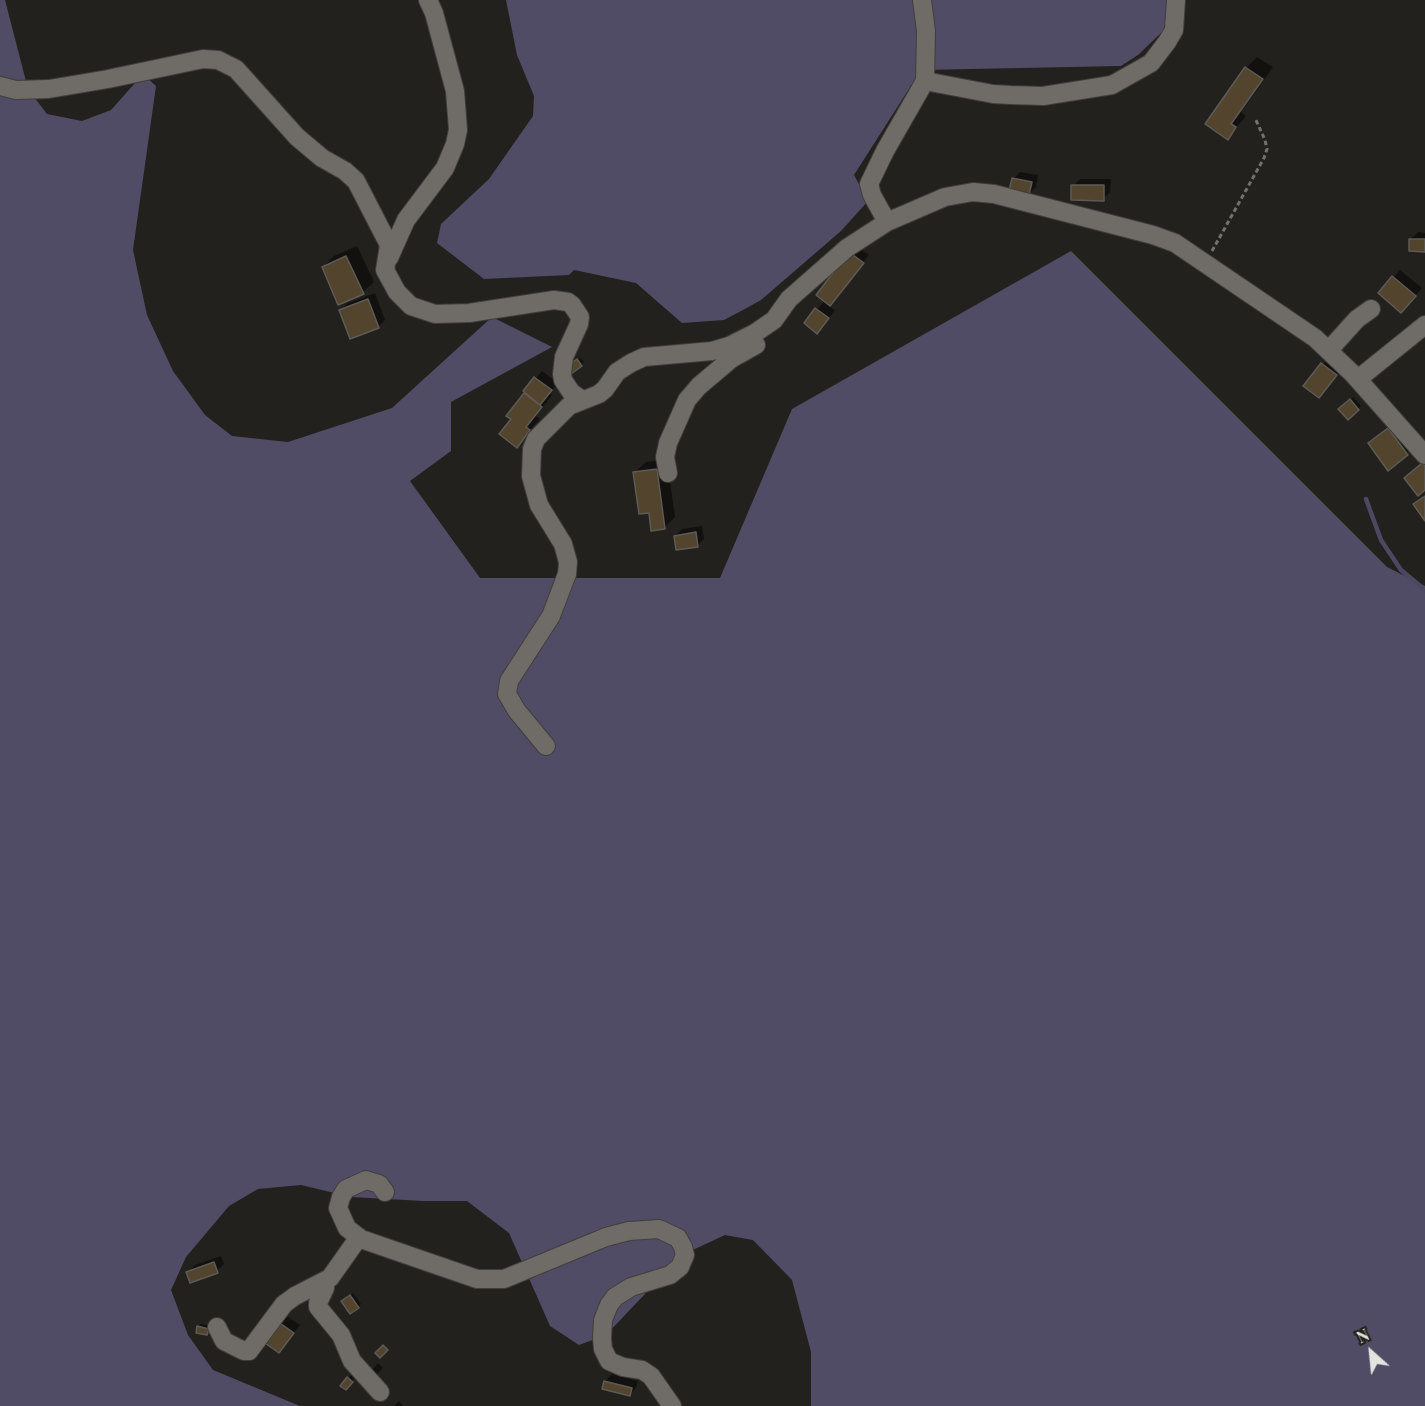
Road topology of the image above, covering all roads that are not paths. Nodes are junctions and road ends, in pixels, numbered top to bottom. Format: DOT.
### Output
graph roads {
  1 [pos="428,0"];
  2 [pos="922,0"];
  3 [pos="1176,0"];
  4 [pos="925,81"];
  5 [pos="0,86"];
  6 [pos="887,222"];
  7 [pos="386,265"];
  8 [pos="1371,309"];
  9 [pos="1425,325"];
  10 [pos="759,330"];
  11 [pos="1329,350"];
  12 [pos="1358,380"];
  13 [pos="582,400"];
  14 [pos="1425,455"];
  15 [pos="668,473"];
  16 [pos="546,746"];
  17 [pos="385,1192"];
  18 [pos="359,1238"];
  19 [pos="325,1281"];
  20 [pos="217,1327"];
  21 [pos="380,1392"];
  22 [pos="672,1406"];
  1 -- 7 [label="street"];
  2 -- 4 [label="street"];
  3 -- 4 [label="street"];
  4 -- 6 [label="street"];
  5 -- 7 [label="street"];
  6 -- 10 [label="street"];
  6 -- 11 [label="street"];
  7 -- 13 [label="street"];
  8 -- 11 [label="street"];
  9 -- 12 [label="street"];
  10 -- 13 [label="street"];
  10 -- 15 [label="street"];
  11 -- 12 [label="street"];
  12 -- 14 [label="street"];
  13 -- 16 [label="street"];
  17 -- 18 [label="street"];
  18 -- 19 [label="street"];
  18 -- 22 [label="street"];
  19 -- 20 [label="street"];
  19 -- 21 [label="street"];
}
